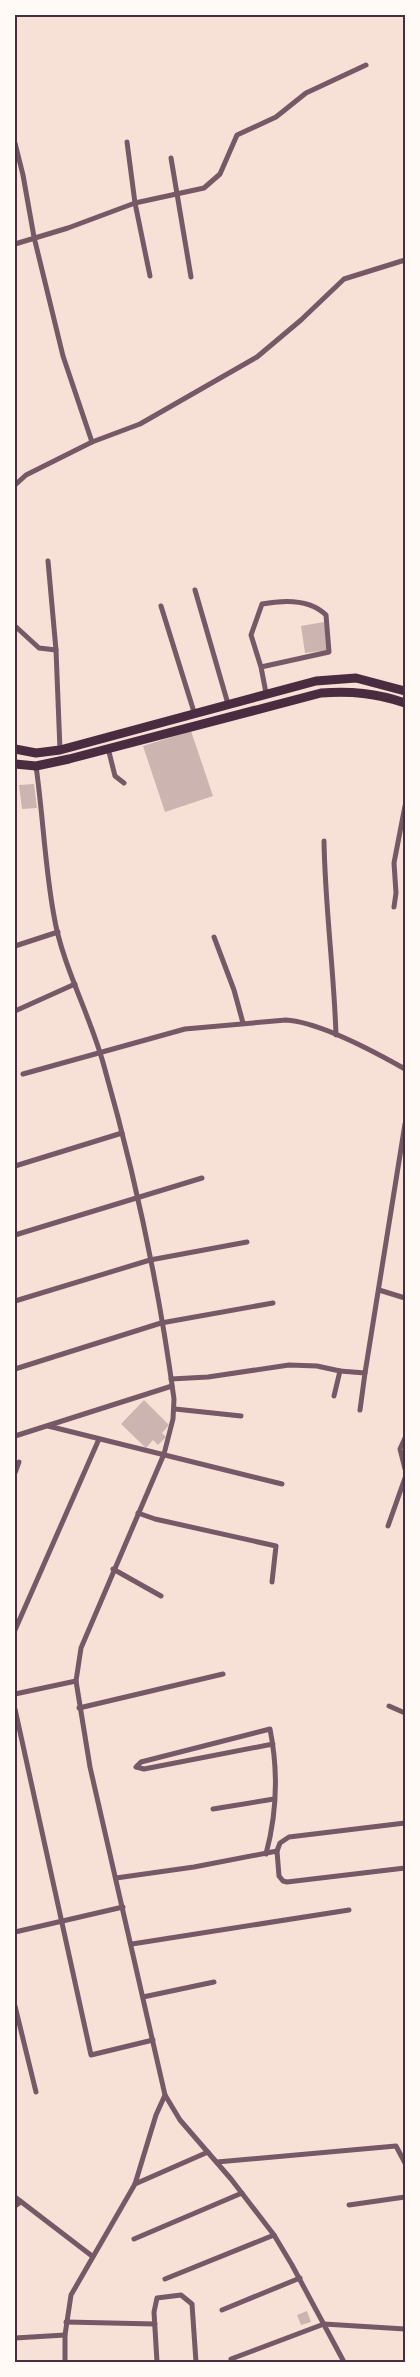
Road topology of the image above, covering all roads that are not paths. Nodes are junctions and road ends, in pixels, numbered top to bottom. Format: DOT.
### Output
graph roads {
  1 [pos="366,65"];
  2 [pos="126,142"];
  3 [pos="15,143"];
  4 [pos="171,158"];
  5 [pos="177,195"];
  6 [pos="135,203"];
  7 [pos="34,237"];
  8 [pos="15,244"];
  9 [pos="405,260"];
  10 [pos="150,276"];
  11 [pos="191,277"];
  12 [pos="92,442"];
  13 [pos="15,485"];
  14 [pos="48,561"];
  15 [pos="195,590"];
  16 [pos="161,606"];
  17 [pos="15,626"];
  18 [pos="56,650"];
  19 [pos="261,667"];
  20 [pos="405,691"];
  21 [pos="266,693"];
  22 [pos="405,703"];
  23 [pos="228,704"];
  24 [pos="194,712"];
  25 [pos="172,720"];
  26 [pos="175,731"];
  27 [pos="108,748"];
  28 [pos="15,749"];
  29 [pos="60,750"];
  30 [pos="15,764"];
  31 [pos="36,766"];
  32 [pos="124,783"];
  33 [pos="405,806"];
  34 [pos="324,841"];
  35 [pos="394,907"];
  36 [pos="58,932"];
  37 [pos="214,937"];
  38 [pos="15,946"];
  39 [pos="75,984"];
  40 [pos="15,1011"];
  41 [pos="243,1023"];
  42 [pos="336,1036"];
  43 [pos="100,1052"];
  44 [pos="405,1069"];
  45 [pos="23,1074"];
  46 [pos="405,1124"];
  47 [pos="122,1133"];
  48 [pos="15,1166"];
  49 [pos="202,1178"];
  50 [pos="138,1198"];
  51 [pos="15,1235"];
  52 [pos="247,1242"];
  53 [pos="150,1260"];
  54 [pos="379,1290"];
  55 [pos="405,1298"];
  56 [pos="15,1301"];
  57 [pos="273,1303"];
  58 [pos="161,1323"];
  59 [pos="15,1369"];
  60 [pos="340,1371"];
  61 [pos="365,1373"];
  62 [pos="171,1379"];
  63 [pos="172,1386"];
  64 [pos="334,1396"];
  65 [pos="174,1409"];
  66 [pos="360,1410"];
  67 [pos="241,1416"];
  68 [pos="48,1426"];
  69 [pos="15,1436"];
  70 [pos="405,1438"];
  71 [pos="99,1439"];
  72 [pos="164,1454"];
  73 [pos="19,1462"];
  74 [pos="405,1469"];
  75 [pos="15,1473"];
  76 [pos="405,1478"];
  77 [pos="282,1484"];
  78 [pos="138,1513"];
  79 [pos="388,1526"];
  80 [pos="113,1569"];
  81 [pos="272,1582"];
  82 [pos="161,1596"];
  83 [pos="15,1630"];
  84 [pos="223,1674"];
  85 [pos="76,1681"];
  86 [pos="15,1694"];
  87 [pos="389,1706"];
  88 [pos="79,1708"];
  89 [pos="15,1709"];
  90 [pos="405,1713"];
  91 [pos="273,1744"];
  92 [pos="274,1799"];
  93 [pos="213,1809"];
  94 [pos="405,1823"];
  95 [pos="277,1851"];
  96 [pos="266,1854"];
  97 [pos="405,1868"];
  98 [pos="116,1878"];
  99 [pos="123,1907"];
  100 [pos="348,1910"];
  101 [pos="61,1921"];
  102 [pos="15,1932"];
  103 [pos="132,1944"];
  104 [pos="214,1982"];
  105 [pos="143,1997"];
  106 [pos="15,2006"];
  107 [pos="153,2040"];
  108 [pos="36,2092"];
  109 [pos="165,2096"];
  110 [pos="208,2152"];
  111 [pos="217,2162"];
  112 [pos="405,2163"];
  113 [pos="135,2184"];
  114 [pos="242,2193"];
  115 [pos="15,2197"];
  116 [pos="405,2197"];
  117 [pos="22,2202"];
  118 [pos="349,2204"];
  119 [pos="15,2206"];
  120 [pos="274,2235"];
  121 [pos="134,2239"];
  122 [pos="92,2256"];
  123 [pos="300,2278"];
  124 [pos="165,2279"];
  125 [pos="222,2310"];
  126 [pos="66,2322"];
  127 [pos="155,2324"];
  128 [pos="324,2324"];
  129 [pos="405,2329"];
  130 [pos="65,2335"];
  131 [pos="15,2338"];
  132 [pos="231,2359"];
  133 [pos="65,2362"];
  134 [pos="157,2362"];
  135 [pos="196,2362"];
  136 [pos="344,2362"];
  1 -- 5 [label="street"];
  2 -- 6 [label="street"];
  3 -- 7 [label="street"];
  4 -- 5 [label="street"];
  5 -- 6 [label="street"];
  5 -- 11 [label="street"];
  6 -- 7 [label="street"];
  6 -- 10 [label="street"];
  7 -- 8 [label="street"];
  7 -- 12 [label="street"];
  9 -- 12 [label="street"];
  12 -- 13 [label="street"];
  14 -- 18 [label="street"];
  15 -- 23 [label="street"];
  16 -- 24 [label="street"];
  17 -- 18 [label="street"];
  18 -- 29 [label="street"];
  19 -- 19 [label="street"];
  19 -- 21 [label="street"];
  20 -- 21 [label="highway"];
  21 -- 23 [label="highway"];
  22 -- 26 [label="highway"];
  23 -- 24 [label="highway"];
  24 -- 25 [label="highway"];
  25 -- 26 [label="highway"];
  25 -- 29 [label="highway"];
  26 -- 27 [label="highway"];
  27 -- 31 [label="highway"];
  27 -- 32 [label="street"];
  28 -- 29 [label="highway"];
  30 -- 31 [label="highway"];
  31 -- 36 [label="street"];
  33 -- 35 [label="street"];
  34 -- 42 [label="street"];
  36 -- 38 [label="street"];
  36 -- 39 [label="street"];
  37 -- 41 [label="street"];
  39 -- 40 [label="street"];
  39 -- 43 [label="street"];
  41 -- 42 [label="street"];
  41 -- 43 [label="street"];
  42 -- 44 [label="street"];
  43 -- 45 [label="street"];
  43 -- 47 [label="street"];
  46 -- 54 [label="street"];
  47 -- 48 [label="street"];
  47 -- 50 [label="street"];
  49 -- 50 [label="street"];
  50 -- 51 [label="street"];
  50 -- 53 [label="street"];
  52 -- 53 [label="street"];
  53 -- 56 [label="street"];
  53 -- 58 [label="street"];
  54 -- 55 [label="street"];
  54 -- 61 [label="street"];
  57 -- 58 [label="street"];
  58 -- 59 [label="street"];
  58 -- 62 [label="street"];
  60 -- 61 [label="street"];
  60 -- 62 [label="street"];
  60 -- 64 [label="street"];
  61 -- 66 [label="street"];
  62 -- 63 [label="street"];
  63 -- 65 [label="street"];
  63 -- 68 [label="street"];
  65 -- 67 [label="street"];
  65 -- 72 [label="street"];
  68 -- 69 [label="street"];
  68 -- 71 [label="street"];
  70 -- 74 [label="street"];
  71 -- 72 [label="street"];
  71 -- 83 [label="street"];
  72 -- 77 [label="street"];
  72 -- 78 [label="street"];
  73 -- 75 [label="street"];
  76 -- 79 [label="street"];
  78 -- 80 [label="street"];
  78 -- 81 [label="street"];
  80 -- 82 [label="street"];
  80 -- 85 [label="street"];
  84 -- 88 [label="street"];
  85 -- 86 [label="street"];
  85 -- 88 [label="street"];
  87 -- 90 [label="street"];
  88 -- 98 [label="street"];
  89 -- 101 [label="street"];
  91 -- 91 [label="street"];
  91 -- 92 [label="street"];
  92 -- 93 [label="street"];
  92 -- 96 [label="street"];
  94 -- 95 [label="street"];
  95 -- 96 [label="street"];
  95 -- 97 [label="street"];
  96 -- 98 [label="street"];
  98 -- 99 [label="street"];
  99 -- 101 [label="street"];
  99 -- 103 [label="street"];
  100 -- 103 [label="street"];
  101 -- 102 [label="street"];
  101 -- 107 [label="street"];
  103 -- 105 [label="street"];
  104 -- 105 [label="street"];
  105 -- 107 [label="street"];
  106 -- 108 [label="street"];
  107 -- 109 [label="street"];
  109 -- 110 [label="street"];
  109 -- 113 [label="street"];
  110 -- 111 [label="street"];
  110 -- 113 [label="street"];
  111 -- 112 [label="street"];
  111 -- 114 [label="street"];
  113 -- 122 [label="street"];
  114 -- 120 [label="street"];
  114 -- 121 [label="street"];
  115 -- 117 [label="street"];
  116 -- 118 [label="street"];
  117 -- 119 [label="street"];
  117 -- 122 [label="street"];
  120 -- 123 [label="street"];
  120 -- 124 [label="street"];
  122 -- 126 [label="street"];
  123 -- 125 [label="street"];
  123 -- 128 [label="street"];
  126 -- 127 [label="street"];
  126 -- 130 [label="street"];
  127 -- 134 [label="street"];
  127 -- 135 [label="street"];
  128 -- 129 [label="street"];
  128 -- 132 [label="street"];
  128 -- 136 [label="street"];
  130 -- 131 [label="street"];
  130 -- 133 [label="street"];
}
